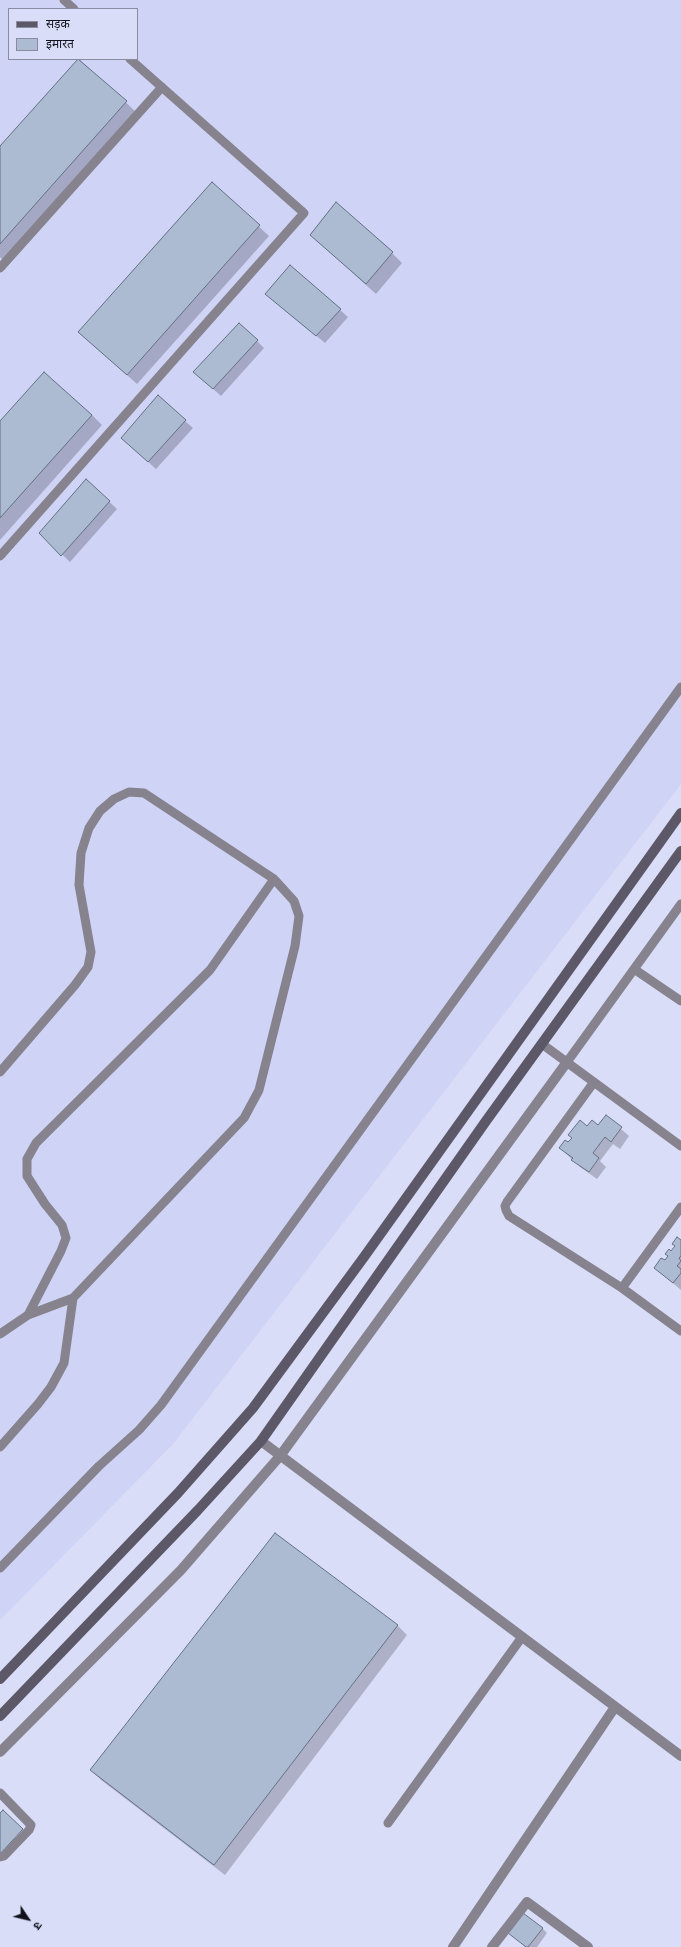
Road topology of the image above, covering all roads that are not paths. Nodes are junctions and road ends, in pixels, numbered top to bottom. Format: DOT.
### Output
graph roads {
  1 [pos="64,0"];
  2 [pos="73,8"];
  3 [pos="131,60"];
  4 [pos="162,87"];
  5 [pos="0,268"];
  6 [pos="0,556"];
  7 [pos="681,687"];
  8 [pos="681,813"];
  9 [pos="681,851"];
  10 [pos="274,879"];
  11 [pos="681,904"];
  12 [pos="634,969"];
  13 [pos="681,1001"];
  14 [pos="542,1044"];
  15 [pos="567,1062"];
  16 [pos="0,1072"];
  17 [pos="594,1082"];
  18 [pos="681,1146"];
  19 [pos="681,1206"];
  20 [pos="622,1288"];
  21 [pos="73,1298"];
  22 [pos="28,1315"];
  23 [pos="681,1331"];
  24 [pos="0,1334"];
  25 [pos="261,1441"];
  26 [pos="0,1447"];
  27 [pos="280,1456"];
  28 [pos="0,1568"];
  29 [pos="522,1637"];
  30 [pos="0,1679"];
  31 [pos="615,1707"];
  32 [pos="0,1716"];
  33 [pos="0,1752"];
  34 [pos="681,1756"];
  35 [pos="1,1795"];
  36 [pos="388,1823"];
  37 [pos="0,1857"];
  38 [pos="453,1947"];
  39 [pos="492,1947"];
  40 [pos="588,1947"];
  1 -- 2 [label="lane"];
  3 -- 4 [label="lane"];
  4 -- 5 [label="lane"];
  4 -- 6 [label="lane"];
  7 -- 28 [label="lane"];
  8 -- 30 [label="main road"];
  9 -- 14 [label="main road"];
  10 -- 16 [label="lane"];
  10 -- 21 [label="lane"];
  10 -- 22 [label="lane"];
  11 -- 12 [label="lane"];
  12 -- 13 [label="lane"];
  12 -- 15 [label="lane"];
  14 -- 15 [label="lane"];
  14 -- 25 [label="main road"];
  15 -- 17 [label="lane"];
  15 -- 27 [label="street"];
  17 -- 18 [label="lane"];
  17 -- 20 [label="lane"];
  19 -- 20 [label="lane"];
  20 -- 23 [label="lane"];
  21 -- 22 [label="lane"];
  21 -- 26 [label="lane"];
  22 -- 24 [label="lane"];
  25 -- 27 [label="street"];
  25 -- 32 [label="main road"];
  27 -- 29 [label="street"];
  27 -- 33 [label="street"];
  29 -- 31 [label="street"];
  29 -- 36 [label="lane"];
  31 -- 34 [label="street"];
  31 -- 38 [label="street"];
  35 -- 37 [label="lane"];
  39 -- 40 [label="street"];
}
